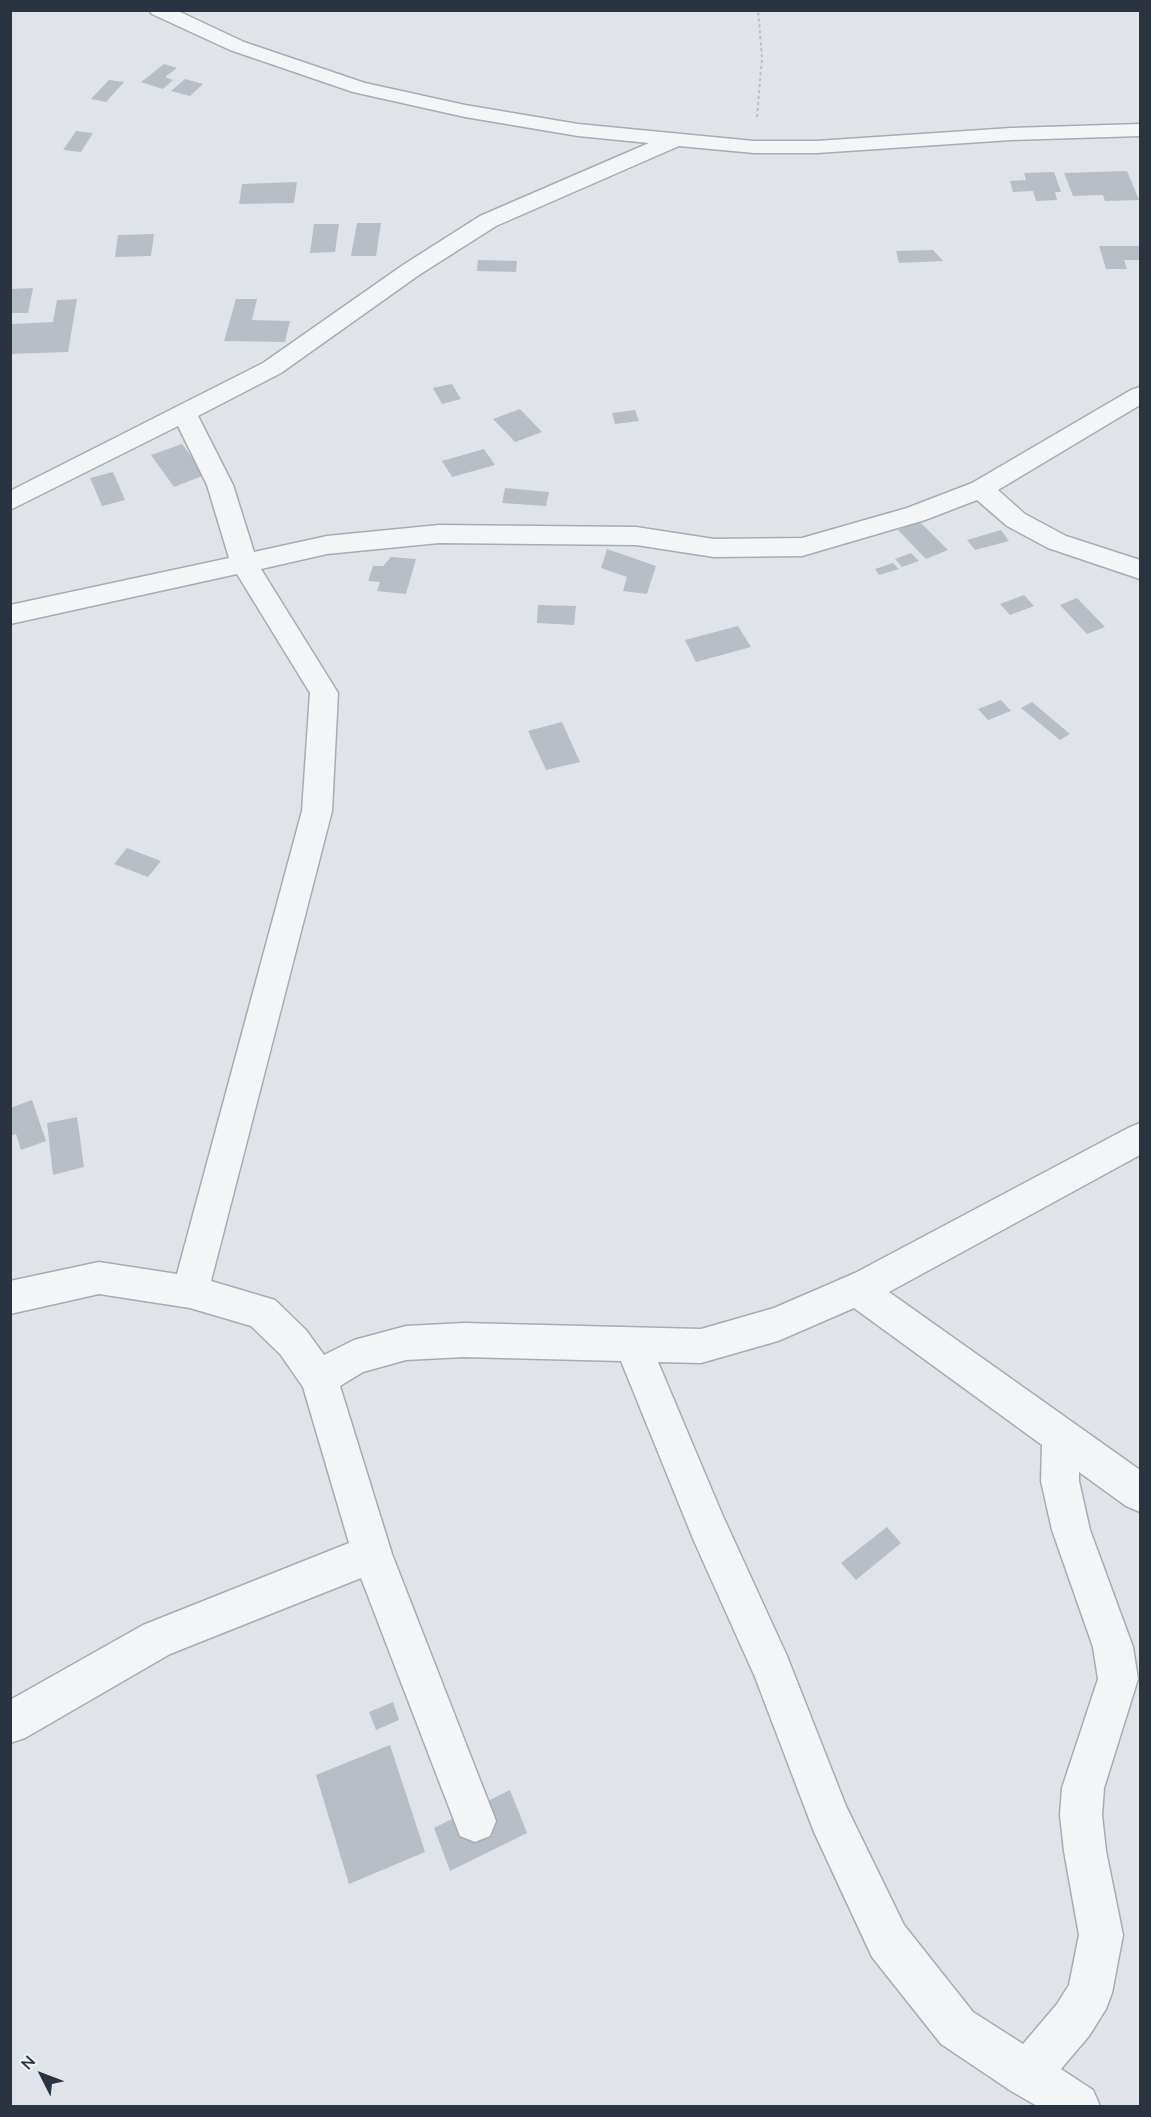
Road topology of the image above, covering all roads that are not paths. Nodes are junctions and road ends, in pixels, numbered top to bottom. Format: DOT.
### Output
graph roads {
  1 [pos="159,10"];
  2 [pos="1140,130"];
  3 [pos="676,140"];
  4 [pos="1140,395"];
  5 [pos="184,412"];
  6 [pos="981,489"];
  7 [pos="10,501"];
  8 [pos="244,564"];
  9 [pos="1140,570"];
  10 [pos="10,615"];
  11 [pos="1140,1138"];
  12 [pos="857,1290"];
  13 [pos="190,1292"];
  14 [pos="10,1298"];
  15 [pos="633,1345"];
  16 [pos="319,1379"];
  17 [pos="1061,1436"];
  18 [pos="1140,1492"];
  19 [pos="372,1554"];
  20 [pos="10,1723"];
  21 [pos="475,1821"];
  22 [pos="1027,2075"];
  23 [pos="1077,2106"];
  1 -- 3 [label="street"];
  2 -- 3 [label="street"];
  3 -- 5 [label="street"];
  4 -- 6 [label="street"];
  5 -- 7 [label="street"];
  5 -- 8 [label="street"];
  6 -- 8 [label="street"];
  6 -- 9 [label="street"];
  8 -- 10 [label="street"];
  8 -- 13 [label="street"];
  11 -- 12 [label="street"];
  12 -- 15 [label="street"];
  12 -- 17 [label="street"];
  13 -- 14 [label="street"];
  13 -- 16 [label="street"];
  15 -- 16 [label="street"];
  15 -- 22 [label="street"];
  16 -- 19 [label="street"];
  17 -- 18 [label="street"];
  17 -- 22 [label="street"];
  19 -- 20 [label="street"];
  19 -- 21 [label="street"];
  22 -- 23 [label="street"];
}
